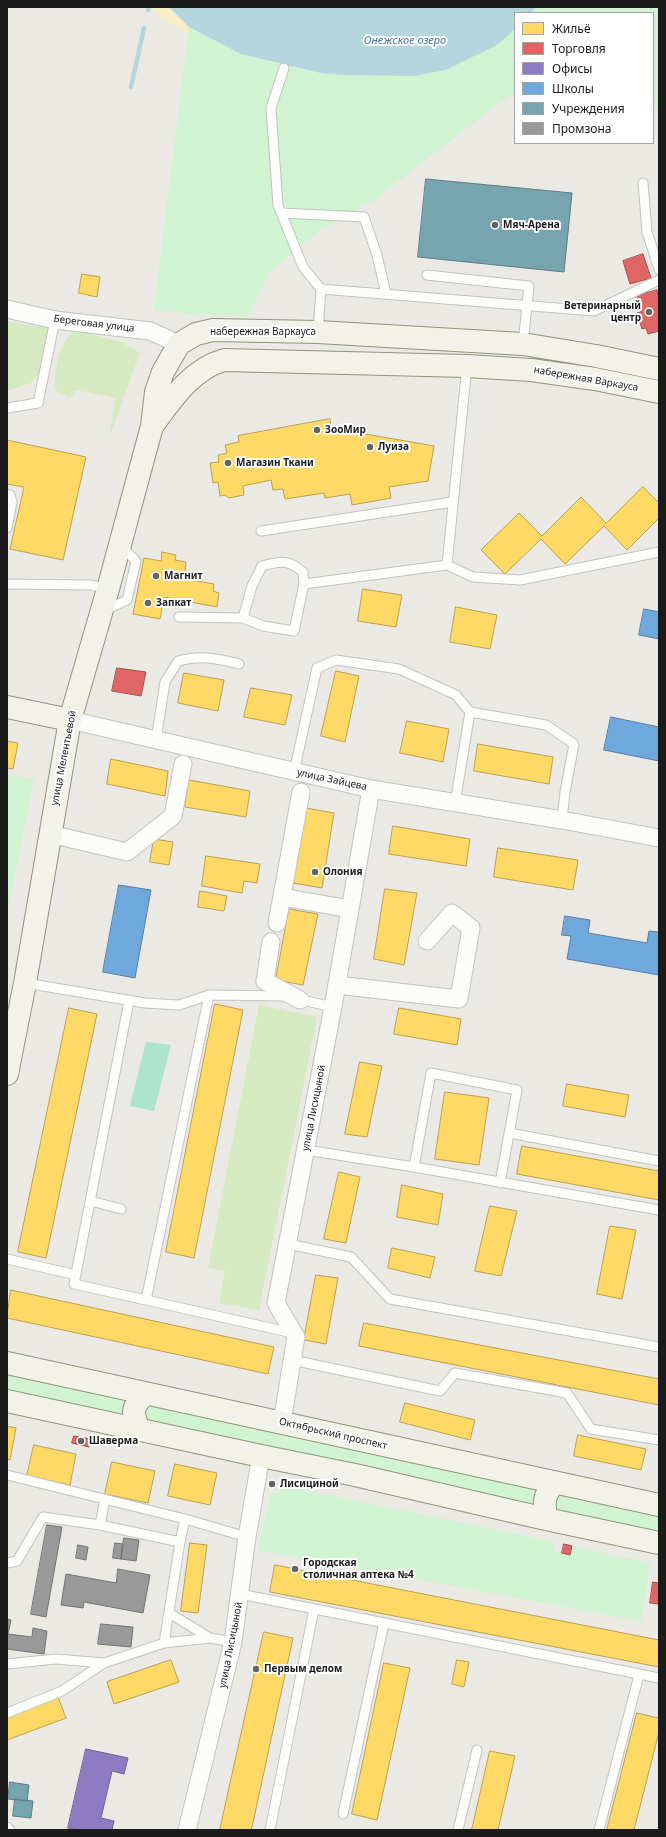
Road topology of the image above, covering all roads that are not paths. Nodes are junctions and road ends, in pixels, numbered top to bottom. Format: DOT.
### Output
graph roads {
  1 [pos="284,68"];
  2 [pos="643,183"];
  3 [pos="281,214"];
  4 [pos="659,269"];
  5 [pos="427,275"];
  6 [pos="659,280"];
  7 [pos="321,289"];
  8 [pos="386,294"];
  9 [pos="528,306"];
  10 [pos="7,309"];
  11 [pos="55,320"];
  12 [pos="318,332"];
  13 [pos="188,339"];
  14 [pos="523,344"];
  15 [pos="467,366"];
  16 [pos="205,368"];
  17 [pos="659,368"];
  18 [pos="659,392"];
  19 [pos="7,408"];
  20 [pos="152,426"];
  21 [pos="7,494"];
  22 [pos="453,502"];
  23 [pos="7,528"];
  24 [pos="261,531"];
  25 [pos="659,552"];
  26 [pos="447,565"];
  27 [pos="7,584"];
  28 [pos="304,584"];
  29 [pos="108,589"];
  30 [pos="179,617"];
  31 [pos="243,618"];
  32 [pos="239,664"];
  33 [pos="7,707"];
  34 [pos="470,712"];
  35 [pos="70,720"];
  36 [pos="156,740"];
  37 [pos="183,764"];
  38 [pos="294,772"];
  39 [pos="371,788"];
  40 [pos="301,792"];
  41 [pos="454,803"];
  42 [pos="562,820"];
  43 [pos="50,834"];
  44 [pos="659,838"];
  45 [pos="282,897"];
  46 [pos="350,909"];
  47 [pos="277,923"];
  48 [pos="426,941"];
  49 [pos="271,942"];
  50 [pos="24,983"];
  51 [pos="337,984"];
  52 [pos="209,995"];
  53 [pos="300,1000"];
  54 [pos="129,1001"];
  55 [pos="333,1007"];
  56 [pos="10,1039"];
  57 [pos="7,1074"];
  58 [pos="509,1133"];
  59 [pos="306,1150"];
  60 [pos="659,1161"];
  61 [pos="414,1168"];
  62 [pos="500,1183"];
  63 [pos="91,1200"];
  64 [pos="121,1208"];
  65 [pos="659,1210"];
  66 [pos="288,1244"];
  67 [pos="7,1259"];
  68 [pos="76,1275"];
  69 [pos="146,1300"];
  70 [pos="296,1337"];
  71 [pos="659,1346"];
  72 [pos="292,1360"];
  73 [pos="7,1363"];
  74 [pos="145,1394"];
  75 [pos="7,1401"];
  76 [pos="282,1422"];
  77 [pos="139,1430"];
  78 [pos="659,1440"];
  79 [pos="365,1442"];
  80 [pos="261,1456"];
  81 [pos="7,1475"];
  82 [pos="355,1475"];
  83 [pos="554,1483"];
  84 [pos="104,1499"];
  85 [pos="659,1505"];
  86 [pos="185,1519"];
  87 [pos="546,1519"];
  88 [pos="100,1525"];
  89 [pos="247,1537"];
  90 [pos="180,1542"];
  91 [pos="659,1543"];
  92 [pos="7,1563"];
  93 [pos="240,1594"];
  94 [pos="314,1609"];
  95 [pos="169,1613"];
  96 [pos="384,1623"];
  97 [pos="210,1638"];
  98 [pos="164,1642"];
  99 [pos="233,1642"];
  100 [pos="104,1663"];
  101 [pos="7,1664"];
  102 [pos="639,1675"];
  103 [pos="659,1678"];
  104 [pos="7,1713"];
  105 [pos="477,1750"];
  106 [pos="343,1814"];
  107 [pos="7,1827"];
  108 [pos="10,1830"];
  109 [pos="187,1830"];
  110 [pos="270,1830"];
  111 [pos="458,1830"];
  112 [pos="599,1830"];
  1 -- 3 [label="lane"];
  2 -- 4 [label="lane"];
  3 -- 7 [label="lane"];
  3 -- 8 [label="lane"];
  5 -- 9 [label="lane"];
  6 -- 9 [label="lane"];
  7 -- 8 [label="lane"];
  7 -- 12 [label="lane"];
  8 -- 9 [label="lane"];
  9 -- 14 [label="lane"];
  10 -- 11 [label="street, Береговая улица"];
  11 -- 13 [label="street, Береговая улица"];
  11 -- 19 [label="lane"];
  12 -- 13 [label="main road, набережная Варкауса"];
  12 -- 14 [label="main road, набережная Варкауса"];
  13 -- 16 [label="main road"];
  13 -- 20 [label="main road"];
  14 -- 17 [label="main road, набережная Варкауса"];
  15 -- 16 [label="main road, набережная Варкауса"];
  15 -- 18 [label="main road, набережная Варкауса"];
  15 -- 22 [label="lane"];
  16 -- 20 [label="main road, набережная Варкауса"];
  20 -- 29 [label="main road, улица Мелентьевой"];
  21 -- 23 [label="lane"];
  22 -- 24 [label="lane"];
  22 -- 26 [label="lane"];
  25 -- 26 [label="lane"];
  26 -- 28 [label="lane"];
  27 -- 29 [label="lane"];
  28 -- 31 [label="lane"];
  28 -- 31 [label="lane"];
  29 -- 35 [label="main road, улица Мелентьевой"];
  30 -- 31 [label="lane"];
  32 -- 36 [label="lane"];
  33 -- 35 [label="main road, улица Зайцева"];
  34 -- 38 [label="lane"];
  34 -- 41 [label="lane"];
  34 -- 42 [label="lane"];
  35 -- 36 [label="street, улица Зайцева"];
  35 -- 43 [label="main road, улица Мелентьевой"];
  36 -- 38 [label="street, улица Зайцева"];
  37 -- 43 [label="street"];
  38 -- 39 [label="street, улица Зайцева"];
  39 -- 41 [label="street, улица Зайцева"];
  39 -- 46 [label="street, улица Лисицыной"];
  40 -- 45 [label="street"];
  41 -- 42 [label="street, улица Зайцева"];
  42 -- 44 [label="street, улица Зайцева"];
  43 -- 50 [label="main road, улица Мелентьевой"];
  45 -- 46 [label="street"];
  45 -- 47 [label="street"];
  46 -- 51 [label="street, улица Лисицыной"];
  48 -- 51 [label="street"];
  49 -- 53 [label="street"];
  50 -- 54 [label="lane"];
  50 -- 56 [label="main road, улица Мелентьевой"];
  51 -- 55 [label="street, улица Лисицыной"];
  52 -- 53 [label="lane"];
  52 -- 54 [label="lane"];
  52 -- 69 [label="lane"];
  53 -- 55 [label="lane"];
  54 -- 63 [label="lane"];
  55 -- 59 [label="street, улица Лисицыной"];
  56 -- 57 [label="main road, улица Мелентьевой"];
  58 -- 60 [label="lane"];
  58 -- 61 [label="lane"];
  58 -- 62 [label="lane"];
  59 -- 61 [label="lane"];
  59 -- 66 [label="street, улица Лисицыной"];
  61 -- 62 [label="lane"];
  62 -- 65 [label="lane"];
  63 -- 64 [label="lane"];
  63 -- 68 [label="lane"];
  66 -- 70 [label="street, улица Лисицыной"];
  66 -- 71 [label="lane"];
  67 -- 68 [label="lane"];
  68 -- 69 [label="lane"];
  69 -- 70 [label="lane"];
  70 -- 72 [label="street"];
  72 -- 76 [label="street"];
  72 -- 78 [label="lane"];
  73 -- 74 [label="main road, Октябрьский проспект"];
  74 -- 76 [label="main road, Октябрьский проспект"];
  74 -- 77 [label="main road"];
  75 -- 77 [label="main road"];
  76 -- 79 [label="main road, Октябрьский проспект"];
  77 -- 80 [label="main road"];
  79 -- 82 [label="main road"];
  79 -- 83 [label="main road, Октябрьский проспект"];
  80 -- 82 [label="main road"];
  80 -- 89 [label="street, улица Лисицыной"];
  81 -- 84 [label="lane"];
  82 -- 87 [label="main road"];
  83 -- 85 [label="main road, Октябрьский проспект"];
  83 -- 87 [label="main road"];
  84 -- 86 [label="lane"];
  84 -- 88 [label="lane"];
  86 -- 89 [label="lane"];
  86 -- 90 [label="lane"];
  87 -- 91 [label="main road"];
  88 -- 90 [label="lane"];
  88 -- 92 [label="lane"];
  89 -- 93 [label="street, улица Лисицыной"];
  90 -- 95 [label="lane"];
  93 -- 94 [label="lane"];
  93 -- 99 [label="street, улица Лисицыной"];
  94 -- 96 [label="lane"];
  94 -- 110 [label="lane"];
  95 -- 97 [label="lane"];
  95 -- 98 [label="lane"];
  96 -- 102 [label="lane"];
  96 -- 106 [label="lane"];
  97 -- 98 [label="lane"];
  97 -- 99 [label="lane"];
  98 -- 100 [label="lane"];
  99 -- 109 [label="street, улица Лисицыной"];
  100 -- 101 [label="lane"];
  100 -- 104 [label="lane"];
  102 -- 103 [label="lane"];
  102 -- 112 [label="lane"];
  105 -- 111 [label="lane"];
  107 -- 108 [label="lane"];
}
